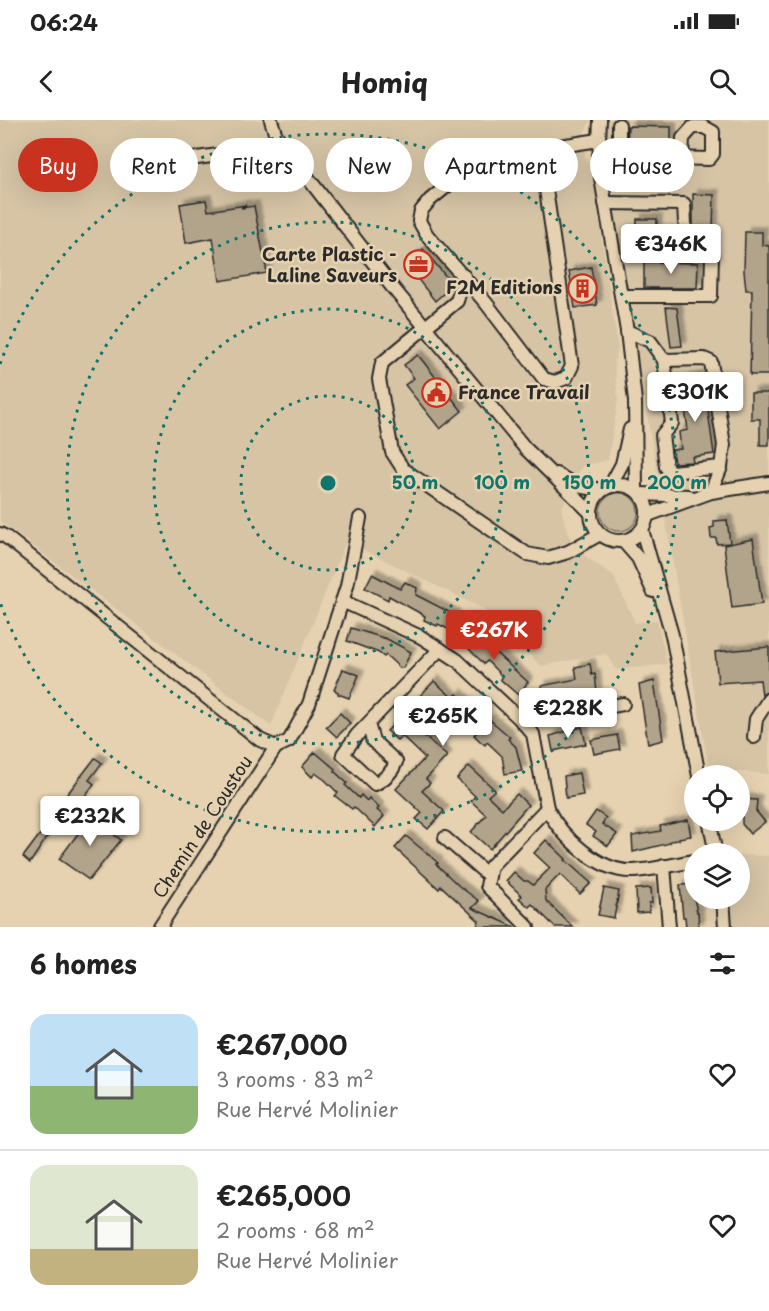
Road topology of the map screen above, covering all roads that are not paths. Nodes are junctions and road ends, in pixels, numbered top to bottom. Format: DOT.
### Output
graph roads {
  1 [pos="271,120"];
  2 [pos="600,120"];
  3 [pos="620,125"];
  4 [pos="278,138"];
  5 [pos="599,138"];
  6 [pos="620,138"];
  7 [pos="314,187"];
  8 [pos="440,192"];
  9 [pos="546,192"];
  10 [pos="604,192"];
  11 [pos="605,203"];
  12 [pos="684,223"];
  13 [pos="712,255"];
  14 [pos="464,276"];
  15 [pos="621,296"];
  16 [pos="457,301"];
  17 [pos="486,303"];
  18 [pos="426,327"];
  19 [pos="627,331"];
  20 [pos="664,360"];
  21 [pos="635,401"];
  22 [pos="542,466"];
  23 [pos="722,467"];
  24 [pos="769,483"];
  25 [pos="606,488"];
  26 [pos="638,492"];
  27 [pos="711,492"];
  28 [pos="696,496"];
  29 [pos="591,513"];
  30 [pos="648,515"];
  31 [pos="360,518"];
  32 [pos="642,530"];
  33 [pos="0,534"];
  34 [pos="600,534"];
  35 [pos="623,541"];
  36 [pos="342,601"];
  37 [pos="672,635"];
  38 [pos="440,649"];
  39 [pos="769,699"];
  40 [pos="623,704"];
  41 [pos="522,722"];
  42 [pos="368,724"];
  43 [pos="754,737"];
  44 [pos="276,747"];
  45 [pos="697,765"];
  46 [pos="548,808"];
  47 [pos="445,838"];
  48 [pos="684,863"];
  49 [pos="664,866"];
  50 [pos="489,876"];
  51 [pos="724,909"];
  52 [pos="162,927"];
  53 [pos="528,927"];
  54 [pos="669,927"];
  55 [pos="725,927"];
  1 -- 4 [label="street"];
  2 -- 5 [label="street"];
  3 -- 6 [label="street"];
  7 -- 18 [label="street"];
  8 -- 14 [label="street"];
  9 -- 17 [label="street"];
  10 -- 11 [label="street"];
  11 -- 12 [label="street"];
  11 -- 15 [label="street"];
  13 -- 15 [label="street"];
  14 -- 16 [label="street"];
  14 -- 17 [label="street"];
  15 -- 19 [label="street"];
  16 -- 17 [label="street"];
  16 -- 18 [label="street"];
  18 -- 22 [label="street"];
  18 -- 34 [label="street"];
  19 -- 20 [label="street"];
  19 -- 21 [label="street"];
  20 -- 23 [label="street"];
  20 -- 23 [label="street"];
  21 -- 25 [label="street"];
  21 -- 26 [label="street"];
  22 -- 25 [label="street"];
  22 -- 29 [label="street"];
  23 -- 27 [label="street"];
  24 -- 27 [label="street"];
  25 -- 26 [label="street"];
  25 -- 29 [label="street"];
  26 -- 28 [label="street"];
  26 -- 30 [label="street"];
  27 -- 28 [label="street"];
  28 -- 30 [label="street"];
  29 -- 34 [label="street"];
  30 -- 32 [label="street"];
  31 -- 36 [label="street, Chemin de Coustou"];
  32 -- 35 [label="street"];
  32 -- 37 [label="street"];
  33 -- 44 [label="street"];
  34 -- 35 [label="street"];
  35 -- 37 [label="street"];
  36 -- 38 [label="street"];
  36 -- 44 [label="street, Chemin de Coustou"];
  37 -- 45 [label="street"];
  38 -- 41 [label="street"];
  38 -- 42 [label="street"];
  39 -- 43 [label="street"];
  40 -- 41 [label="street"];
  41 -- 46 [label="street"];
  42 -- 42 [label="street"];
  44 -- 52 [label="street, Chemin de Coustou"];
  46 -- 49 [label="street"];
  46 -- 50 [label="street"];
  47 -- 50 [label="street"];
  48 -- 49 [label="street"];
  49 -- 54 [label="street"];
  50 -- 53 [label="street"];
  51 -- 55 [label="street"];
}
